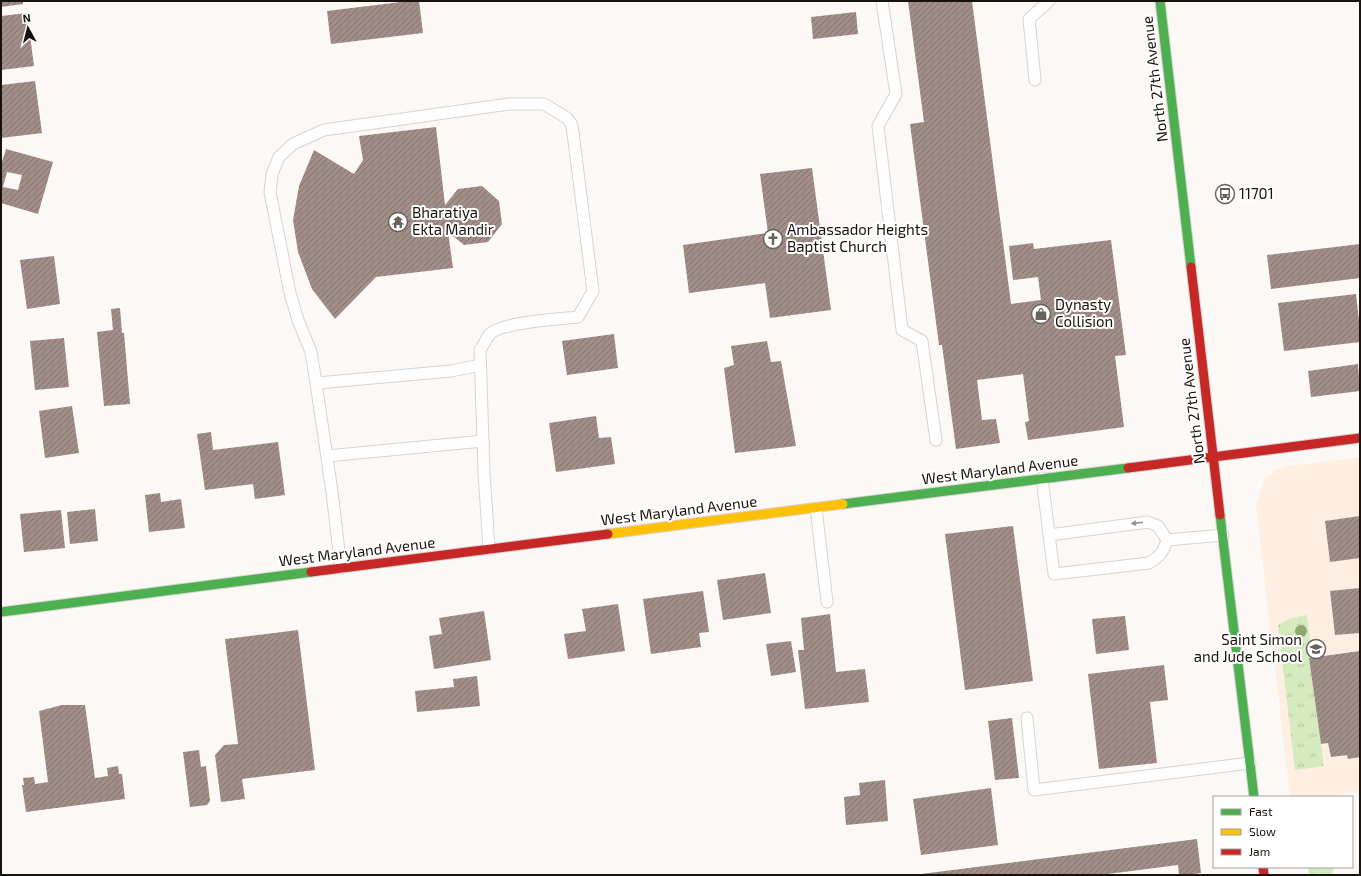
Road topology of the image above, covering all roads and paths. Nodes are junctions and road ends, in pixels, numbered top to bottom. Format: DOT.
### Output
graph roads {
  1 [pos="882,1"];
  2 [pos="1049,1"];
  3 [pos="1160,1"];
  4 [pos="1034,80"];
  5 [pos="480,365"];
  6 [pos="317,383"];
  7 [pos="1360,438"];
  8 [pos="936,440"];
  9 [pos="483,441"];
  10 [pos="327,456"];
  11 [pos="1213,457"];
  12 [pos="1042,478"];
  13 [pos="816,508"];
  14 [pos="1049,535"];
  15 [pos="1223,535"];
  16 [pos="1167,540"];
  17 [pos="488,549"];
  18 [pos="341,568"];
  19 [pos="827,602"];
  20 [pos="1,612"];
  21 [pos="1027,718"];
  22 [pos="1250,763"];
  23 [pos="1254,796"];
  1 -- 8 [label="lane"];
  2 -- 4 [label="lane"];
  3 -- 11 [label="street, North 27th Avenue"];
  5 -- 6 [label="lane"];
  5 -- 6 [label="lane"];
  5 -- 9 [label="lane"];
  6 -- 10 [label="lane"];
  7 -- 11 [label="street, West Maryland Avenue"];
  9 -- 10 [label="lane"];
  9 -- 17 [label="lane"];
  10 -- 18 [label="lane"];
  11 -- 12 [label="street, West Maryland Avenue"];
  11 -- 15 [label="street, North 27th Avenue"];
  12 -- 13 [label="street, West Maryland Avenue"];
  12 -- 14 [label="lane"];
  13 -- 17 [label="street, West Maryland Avenue"];
  13 -- 19 [label="lane"];
  16 -- 14 [label="lane, one-way"];
  14 -- 16 [label="lane"];
  15 -- 16 [label="lane"];
  15 -- 22 [label="street, North 27th Avenue"];
  17 -- 18 [label="street, West Maryland Avenue"];
  18 -- 20 [label="street, West Maryland Avenue"];
  21 -- 22 [label="lane"];
  22 -- 23 [label="street, North 27th Avenue"];
}
